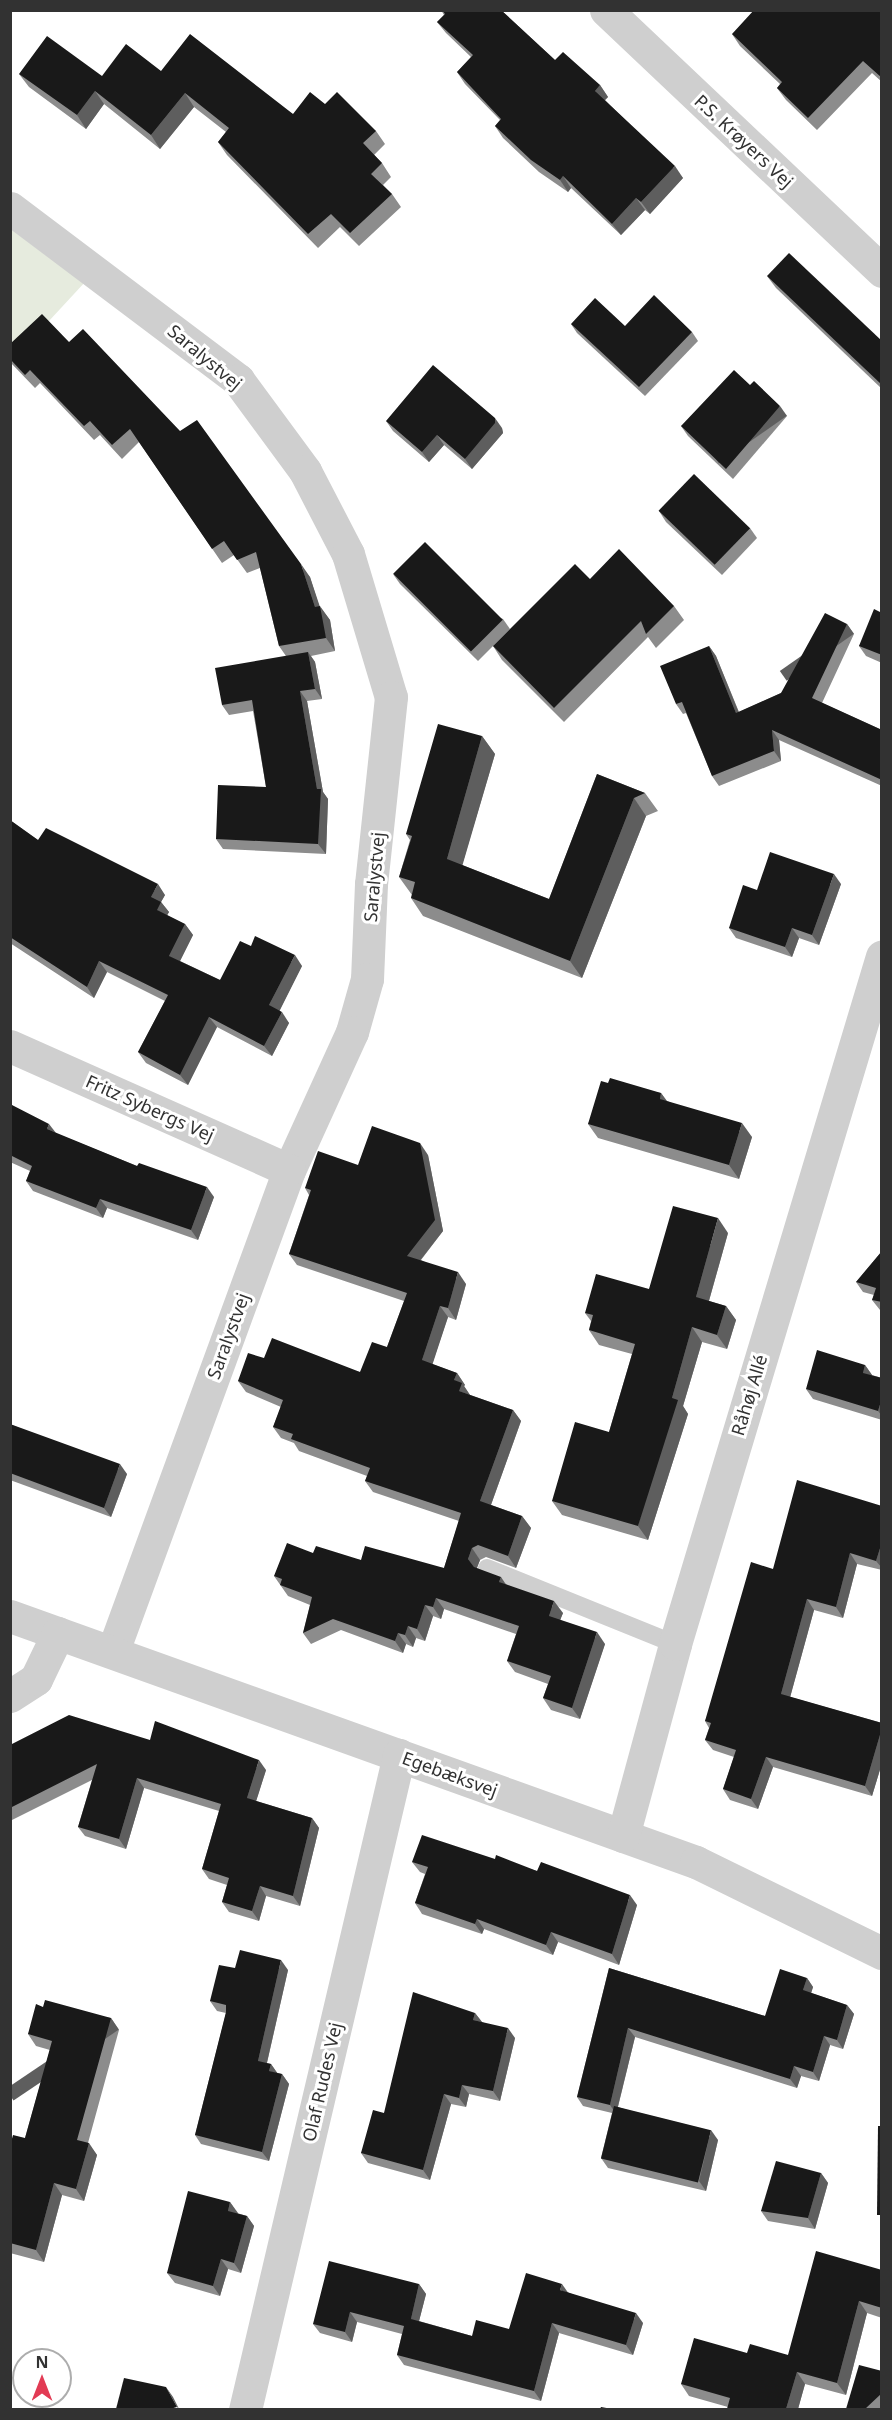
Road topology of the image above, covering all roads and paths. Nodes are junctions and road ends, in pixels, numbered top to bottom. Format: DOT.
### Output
graph roads {
  1 [pos="606,10"];
  2 [pos="10,208"];
  3 [pos="882,271"];
  4 [pos="882,956"];
  5 [pos="10,1046"];
  6 [pos="289,1170"];
  7 [pos="487,1568"];
  8 [pos="10,1616"];
  9 [pos="58,1633"];
  10 [pos="675,1644"];
  11 [pos="112,1651"];
  12 [pos="10,1696"];
  13 [pos="399,1755"];
  14 [pos="623,1836"];
  15 [pos="882,1953"];
  16 [pos="245,2409"];
  1 -- 3 [label="street, P.S. Krøyers Vej"];
  2 -- 6 [label="street, Saralystvej"];
  4 -- 10 [label="street, Råhøj Allé"];
  5 -- 6 [label="street, Fritz Sybergs Vej"];
  6 -- 11 [label="street, Saralystvej"];
  7 -- 10 [label="lane"];
  8 -- 9 [label="street, Egebæksvej"];
  9 -- 11 [label="street, Egebæksvej"];
  9 -- 12 [label="street"];
  10 -- 14 [label="street, Råhøj Allé"];
  11 -- 13 [label="street, Egebæksvej"];
  13 -- 14 [label="street, Egebæksvej"];
  13 -- 16 [label="street, Olaf Rudes Vej"];
  14 -- 15 [label="street, Egebæksvej"];
}
